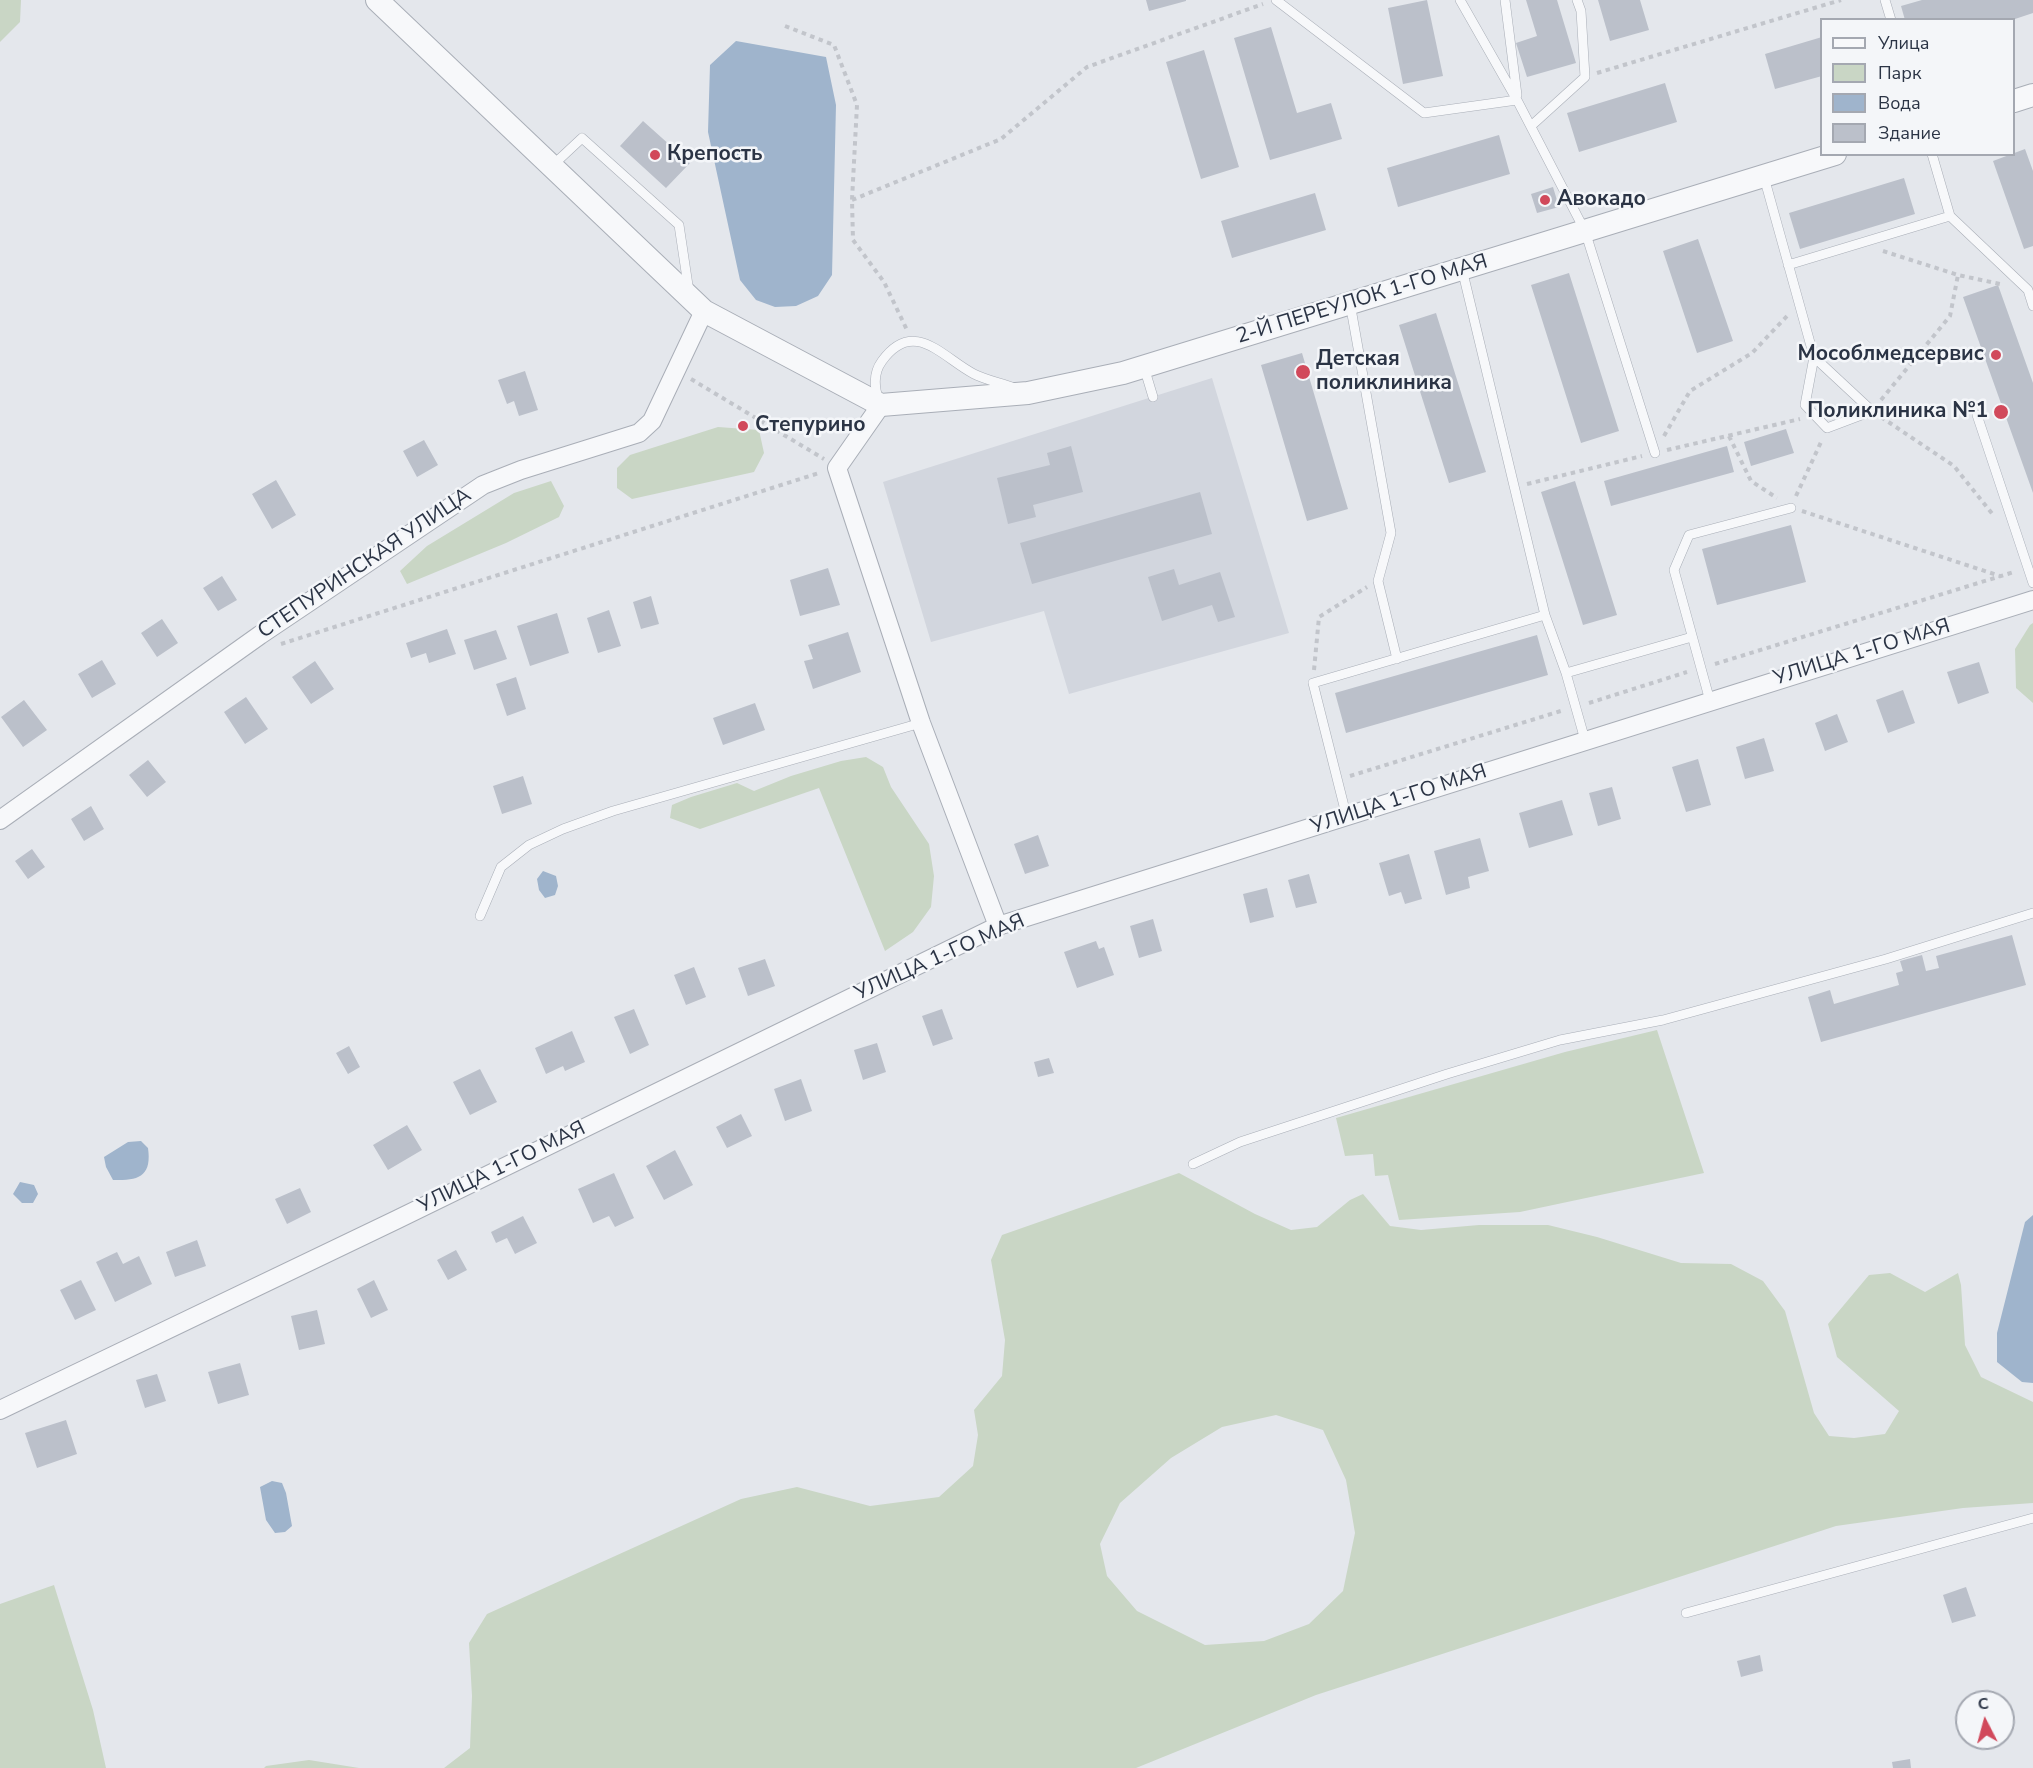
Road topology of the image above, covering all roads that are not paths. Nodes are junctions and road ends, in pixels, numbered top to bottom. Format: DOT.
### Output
graph roads {
  1 [pos="377,0"];
  2 [pos="1276,0"];
  3 [pos="1460,0"];
  4 [pos="1505,0"];
  5 [pos="1577,0"];
  6 [pos="1885,0"];
  7 [pos="1890,18"];
  8 [pos="2033,95"];
  9 [pos="1517,100"];
  10 [pos="2015,100"];
  11 [pos="1531,126"];
  12 [pos="1829,156"];
  13 [pos="1933,156"];
  14 [pos="552,166"];
  15 [pos="1764,177"];
  16 [pos="1950,216"];
  17 [pos="1585,231"];
  18 [pos="1788,265"];
  19 [pos="1462,269"];
  20 [pos="1350,303"];
  21 [pos="697,304"];
  22 [pos="2033,306"];
  23 [pos="1814,357"];
  24 [pos="1144,367"];
  25 [pos="1028,393"];
  26 [pos="1153,397"];
  27 [pos="880,405"];
  28 [pos="1977,415"];
  29 [pos="1655,453"];
  30 [pos="1791,508"];
  31 [pos="2033,583"];
  32 [pos="2033,600"];
  33 [pos="1545,615"];
  34 [pos="1692,638"];
  35 [pos="1397,659"];
  36 [pos="1566,673"];
  37 [pos="1710,701"];
  38 [pos="921,723"];
  39 [pos="1585,740"];
  40 [pos="1347,818"];
  41 [pos="0,820"];
  42 [pos="2033,913"];
  43 [pos="480,916"];
  44 [pos="998,926"];
  45 [pos="1193,1164"];
  46 [pos="0,1410"];
  47 [pos="2033,1518"];
  48 [pos="1686,1613"];
  1 -- 14 [label="street"];
  2 -- 9 [label="lane"];
  3 -- 9 [label="lane"];
  4 -- 9 [label="lane"];
  5 -- 11 [label="lane"];
  6 -- 7 [label="lane"];
  8 -- 10 [label="street"];
  9 -- 11 [label="lane"];
  11 -- 17 [label="lane"];
  12 -- 15 [label="street, 2-Й ПЕРЕУЛОК 1-ГО МАЯ"];
  13 -- 16 [label="lane"];
  14 -- 21 [label="street"];
  14 -- 21 [label="lane"];
  15 -- 17 [label="street, 2-Й ПЕРЕУЛОК 1-ГО МАЯ"];
  15 -- 18 [label="lane"];
  16 -- 18 [label="lane"];
  16 -- 22 [label="lane"];
  17 -- 19 [label="street, 2-Й ПЕРЕУЛОК 1-ГО МАЯ"];
  17 -- 29 [label="lane"];
  18 -- 23 [label="lane"];
  19 -- 20 [label="street, 2-Й ПЕРЕУЛОК 1-ГО МАЯ"];
  19 -- 33 [label="lane"];
  20 -- 24 [label="street, 2-Й ПЕРЕУЛОК 1-ГО МАЯ"];
  20 -- 35 [label="lane"];
  21 -- 27 [label="street"];
  21 -- 41 [label="street, СТЕПУРИНСКАЯ УЛИЦА"];
  23 -- 23 [label="lane"];
  24 -- 25 [label="street, 2-Й ПЕРЕУЛОК 1-ГО МАЯ"];
  24 -- 26 [label="lane"];
  25 -- 27 [label="street, 2-Й ПЕРЕУЛОК 1-ГО МАЯ"];
  25 -- 27 [label="lane"];
  27 -- 38 [label="street"];
  28 -- 31 [label="lane"];
  30 -- 34 [label="lane"];
  32 -- 37 [label="street, УЛИЦА 1-ГО МАЯ"];
  33 -- 35 [label="lane"];
  33 -- 36 [label="lane"];
  34 -- 36 [label="lane"];
  34 -- 37 [label="lane"];
  35 -- 40 [label="lane"];
  36 -- 39 [label="lane"];
  37 -- 39 [label="street, УЛИЦА 1-ГО МАЯ"];
  38 -- 43 [label="lane"];
  38 -- 44 [label="street"];
  39 -- 40 [label="street, УЛИЦА 1-ГО МАЯ"];
  40 -- 44 [label="street, УЛИЦА 1-ГО МАЯ"];
  42 -- 45 [label="lane"];
  44 -- 46 [label="street, УЛИЦА 1-ГО МАЯ"];
  47 -- 48 [label="lane"];
}
